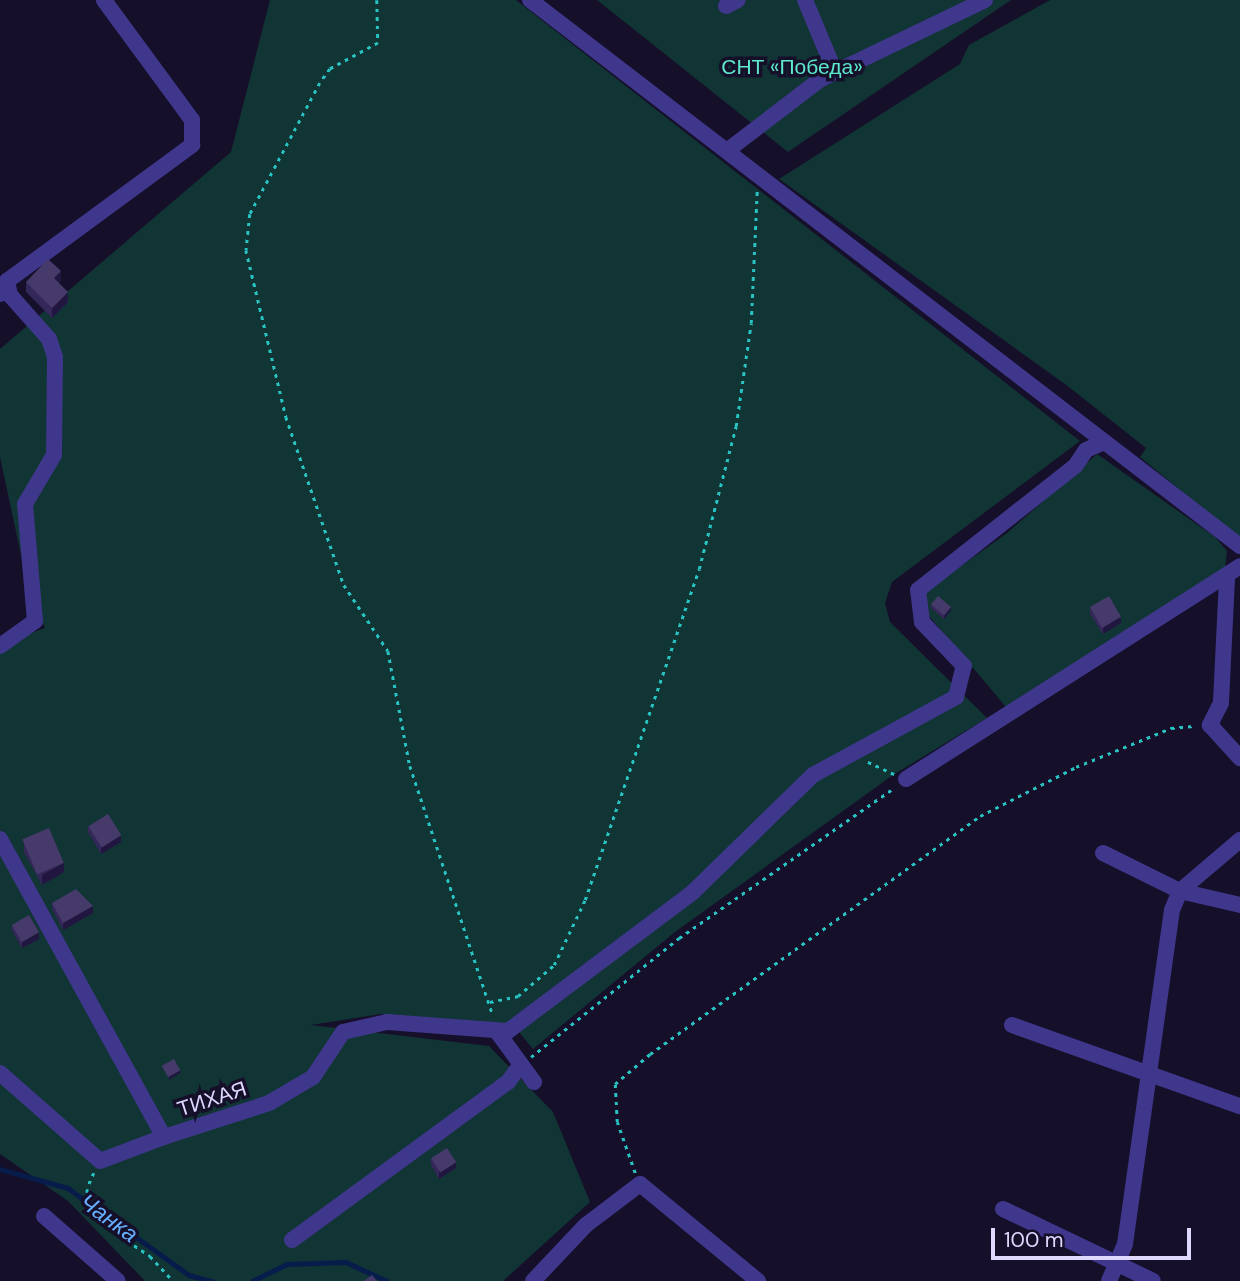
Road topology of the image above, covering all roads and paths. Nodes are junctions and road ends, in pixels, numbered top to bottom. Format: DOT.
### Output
graph roads {
  1 [pos="104,0"];
  2 [pos="377,0"];
  3 [pos="530,0"];
  4 [pos="805,0"];
  5 [pos="985,0"];
  6 [pos="835,72"];
  7 [pos="728,150"];
  8 [pos="758,173"];
  9 [pos="4,288"];
  10 [pos="1102,443"];
  11 [pos="1240,546"];
  12 [pos="1240,566"];
  13 [pos="1227,579"];
  14 [pos="0,646"];
  15 [pos="1210,724"];
  16 [pos="850,754"];
  17 [pos="1240,758"];
  18 [pos="906,779"];
  19 [pos="0,839"];
  20 [pos="1240,840"];
  21 [pos="1103,853"];
  22 [pos="1180,891"];
  23 [pos="1240,905"];
  24 [pos="490,1002"];
  25 [pos="1012,1025"];
  26 [pos="498,1033"];
  27 [pos="518,1068"];
  28 [pos="0,1073"];
  29 [pos="1149,1073"];
  30 [pos="534,1082"];
  31 [pos="1240,1106"];
  32 [pos="164,1137"];
  33 [pos="640,1184"];
  34 [pos="88,1189"];
  35 [pos="1003,1209"];
  36 [pos="44,1216"];
  37 [pos="292,1240"];
  38 [pos="1114,1275"];
  39 [pos="118,1281"];
  40 [pos="173,1281"];
  41 [pos="533,1281"];
  42 [pos="758,1281"];
  43 [pos="1153,1281"];
  1 -- 9 [label="street"];
  2 -- 24 [label="path"];
  3 -- 7 [label="street"];
  4 -- 6 [label="street"];
  5 -- 6 [label="street"];
  6 -- 7 [label="street"];
  7 -- 8 [label="street"];
  8 -- 10 [label="street"];
  8 -- 24 [label="path"];
  9 -- 14 [label="street"];
  10 -- 11 [label="street"];
  10 -- 16 [label="street"];
  12 -- 13 [label="street"];
  13 -- 15 [label="street"];
  13 -- 18 [label="street"];
  15 -- 17 [label="street"];
  15 -- 33 [label="path"];
  16 -- 18 [label="path"];
  16 -- 26 [label="street"];
  18 -- 27 [label="path"];
  19 -- 32 [label="street, ТИХАЯ"];
  20 -- 22 [label="street"];
  21 -- 22 [label="street"];
  22 -- 23 [label="street"];
  22 -- 29 [label="street"];
  24 -- 26 [label="path"];
  25 -- 29 [label="street"];
  26 -- 27 [label="street"];
  26 -- 32 [label="street, ТИХАЯ"];
  27 -- 30 [label="street"];
  27 -- 37 [label="street"];
  28 -- 32 [label="street"];
  29 -- 31 [label="street"];
  29 -- 38 [label="street"];
  33 -- 41 [label="street"];
  33 -- 42 [label="street"];
  34 -- 40 [label="path"];
  35 -- 38 [label="street"];
  36 -- 39 [label="street"];
  38 -- 43 [label="street"];
}
